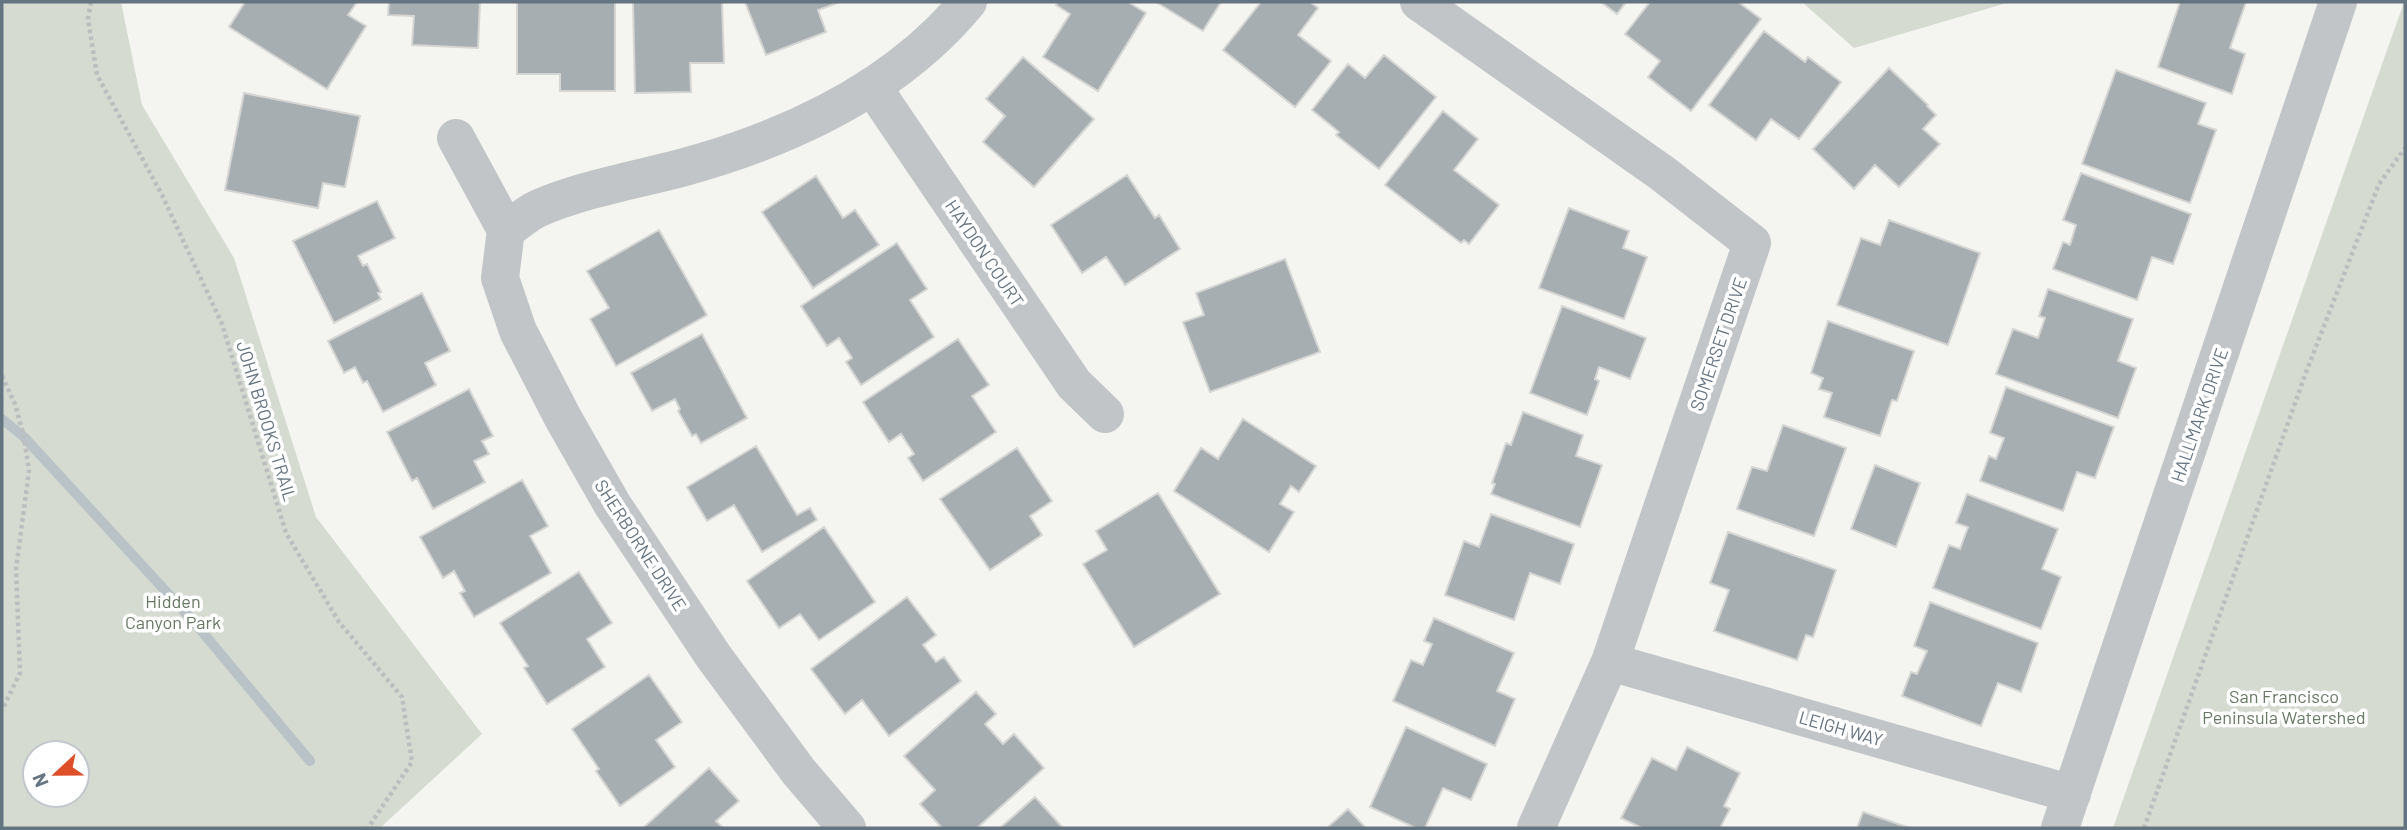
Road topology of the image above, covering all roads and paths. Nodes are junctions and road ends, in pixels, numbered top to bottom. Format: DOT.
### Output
graph roads {
  1 [pos="91,2"];
  2 [pos="968,2"];
  3 [pos="1419,2"];
  4 [pos="2337,2"];
  5 [pos="872,86"];
  6 [pos="456,138"];
  7 [pos="2405,148"];
  8 [pos="506,230"];
  9 [pos="2,376"];
  10 [pos="1105,414"];
  11 [pos="1610,662"];
  12 [pos="2,710"];
  13 [pos="2066,811"];
  14 [pos="368,828"];
  15 [pos="847,828"];
  16 [pos="1536,828"];
  17 [pos="2144,828"];
  1 -- 14 [label="path, JOHN BROOKS TRAIL"];
  2 -- 5 [label="street"];
  3 -- 11 [label="street, SOMERSET DRIVE"];
  4 -- 13 [label="street, HALLMARK DRIVE"];
  5 -- 8 [label="street"];
  5 -- 10 [label="street, HAYDON COURT"];
  6 -- 8 [label="street"];
  7 -- 17 [label="path"];
  8 -- 15 [label="street, SHERBORNE DRIVE"];
  9 -- 12 [label="path"];
  11 -- 13 [label="street, LEIGH WAY"];
  11 -- 16 [label="street, SOMERSET DRIVE"];
}
